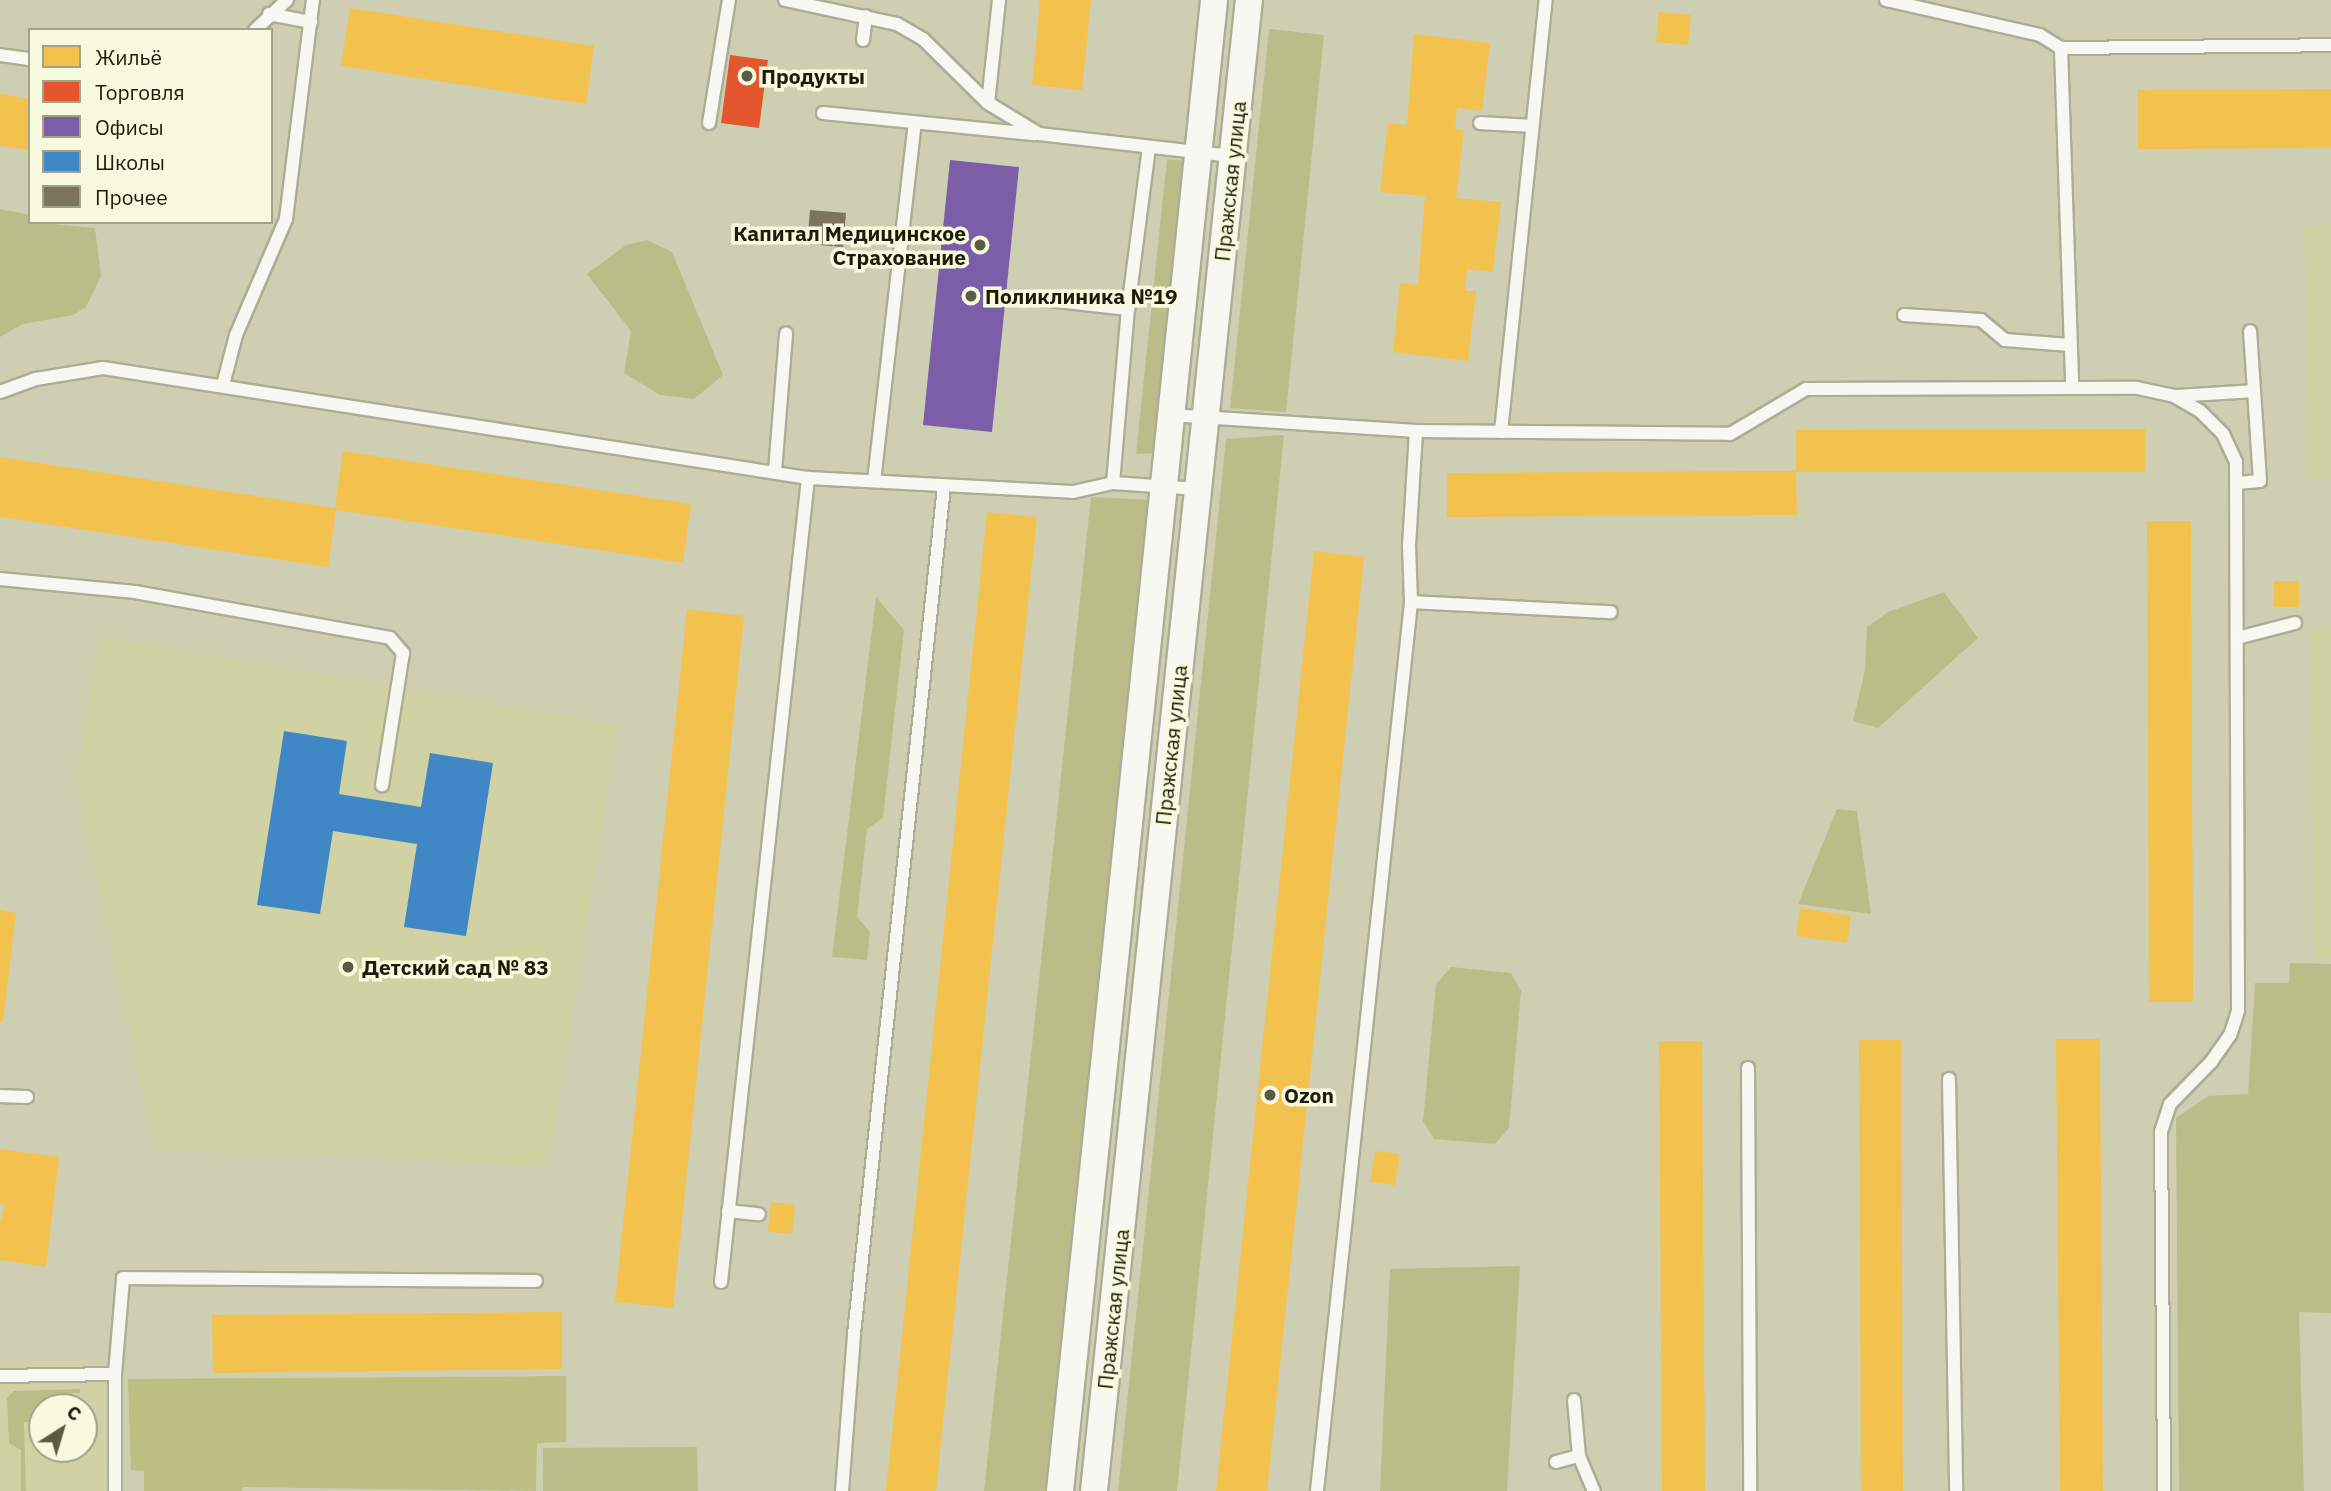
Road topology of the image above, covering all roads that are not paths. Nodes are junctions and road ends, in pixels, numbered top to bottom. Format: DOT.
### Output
graph roads {
  1 [pos="287,0"];
  2 [pos="313,0"];
  3 [pos="729,0"];
  4 [pos="785,0"];
  5 [pos="999,0"];
  6 [pos="1214,0"];
  7 [pos="1248,0"];
  8 [pos="1546,0"];
  9 [pos="1886,0"];
  10 [pos="269,14"];
  11 [pos="866,16"];
  12 [pos="311,22"];
  13 [pos="256,28"];
  14 [pos="863,40"];
  15 [pos="2331,45"];
  16 [pos="2061,48"];
  17 [pos="0,55"];
  18 [pos="28,59"];
  19 [pos="988,103"];
  20 [pos="823,113"];
  21 [pos="915,123"];
  22 [pos="1480,123"];
  23 [pos="709,124"];
  24 [pos="1532,126"];
  25 [pos="1039,134"];
  26 [pos="1149,147"];
  27 [pos="1200,151"];
  28 [pos="1232,156"];
  29 [pos="1021,297"];
  30 [pos="1128,309"];
  31 [pos="1904,315"];
  32 [pos="2249,331"];
  33 [pos="786,334"];
  34 [pos="2070,345"];
  35 [pos="223,385"];
  36 [pos="2072,387"];
  37 [pos="2254,391"];
  38 [pos="0,392"];
  39 [pos="2175,396"];
  40 [pos="1170,415"];
  41 [pos="1205,419"];
  42 [pos="1416,430"];
  43 [pos="1501,432"];
  44 [pos="775,471"];
  45 [pos="808,478"];
  46 [pos="874,481"];
  47 [pos="1113,483"];
  48 [pos="2237,483"];
  49 [pos="1163,485"];
  50 [pos="944,486"];
  51 [pos="1198,489"];
  52 [pos="0,579"];
  53 [pos="1411,602"];
  54 [pos="1611,612"];
  55 [pos="2295,623"];
  56 [pos="2237,638"];
  57 [pos="382,785"];
  58 [pos="1748,1068"];
  59 [pos="1949,1079"];
  60 [pos="0,1096"];
  61 [pos="27,1097"];
  62 [pos="728,1211"];
  63 [pos="759,1214"];
  64 [pos="536,1281"];
  65 [pos="721,1282"];
  66 [pos="115,1374"];
  67 [pos="0,1376"];
  68 [pos="1574,1400"];
  69 [pos="1579,1456"];
  70 [pos="1556,1462"];
  71 [pos="115,1491"];
  72 [pos="842,1491"];
  73 [pos="1060,1491"];
  74 [pos="1094,1491"];
  75 [pos="1317,1491"];
  76 [pos="1594,1491"];
  77 [pos="1750,1491"];
  78 [pos="1956,1491"];
  79 [pos="2164,1491"];
  1 -- 10 [label="lane"];
  2 -- 12 [label="lane"];
  3 -- 23 [label="lane"];
  4 -- 11 [label="lane"];
  5 -- 19 [label="lane"];
  6 -- 27 [label="street, Пражская улица"];
  7 -- 28 [label="street, Пражская улица"];
  8 -- 24 [label="lane"];
  9 -- 16 [label="lane"];
  10 -- 12 [label="lane"];
  10 -- 13 [label="lane"];
  11 -- 14 [label="lane"];
  11 -- 19 [label="lane"];
  12 -- 35 [label="lane"];
  15 -- 16 [label="lane"];
  16 -- 34 [label="lane"];
  17 -- 18 [label="lane"];
  19 -- 25 [label="lane"];
  20 -- 21 [label="lane"];
  21 -- 25 [label="lane"];
  21 -- 46 [label="lane"];
  22 -- 24 [label="lane"];
  24 -- 43 [label="lane"];
  25 -- 26 [label="lane"];
  26 -- 27 [label="lane"];
  26 -- 30 [label="lane"];
  27 -- 28 [label="lane"];
  27 -- 40 [label="street, Пражская улица"];
  28 -- 41 [label="street, Пражская улица"];
  29 -- 30 [label="lane"];
  30 -- 47 [label="lane"];
  31 -- 34 [label="lane"];
  32 -- 37 [label="lane"];
  33 -- 44 [label="lane"];
  34 -- 36 [label="lane"];
  35 -- 38 [label="lane"];
  35 -- 44 [label="lane"];
  36 -- 39 [label="lane"];
  36 -- 43 [label="lane"];
  37 -- 39 [label="lane"];
  37 -- 48 [label="lane"];
  39 -- 48 [label="lane"];
  40 -- 41 [label="lane"];
  40 -- 49 [label="street, Пражская улица"];
  41 -- 42 [label="lane"];
  41 -- 51 [label="street, Пражская улица"];
  42 -- 43 [label="lane"];
  42 -- 53 [label="lane"];
  44 -- 45 [label="lane"];
  45 -- 46 [label="lane"];
  45 -- 62 [label="lane"];
  46 -- 50 [label="lane"];
  47 -- 49 [label="lane"];
  47 -- 50 [label="lane"];
  48 -- 56 [label="lane"];
  49 -- 51 [label="lane"];
  49 -- 73 [label="street, Пражская улица"];
  50 -- 72 [label="lane"];
  51 -- 74 [label="street, Пражская улица"];
  52 -- 57 [label="lane"];
  53 -- 54 [label="lane"];
  53 -- 75 [label="lane"];
  55 -- 56 [label="lane"];
  56 -- 79 [label="lane"];
  58 -- 77 [label="lane"];
  59 -- 78 [label="lane"];
  60 -- 61 [label="lane"];
  62 -- 63 [label="lane"];
  62 -- 65 [label="lane"];
  64 -- 66 [label="lane"];
  66 -- 67 [label="lane"];
  66 -- 71 [label="lane"];
  68 -- 69 [label="lane"];
  69 -- 70 [label="lane"];
  69 -- 76 [label="lane"];
}
